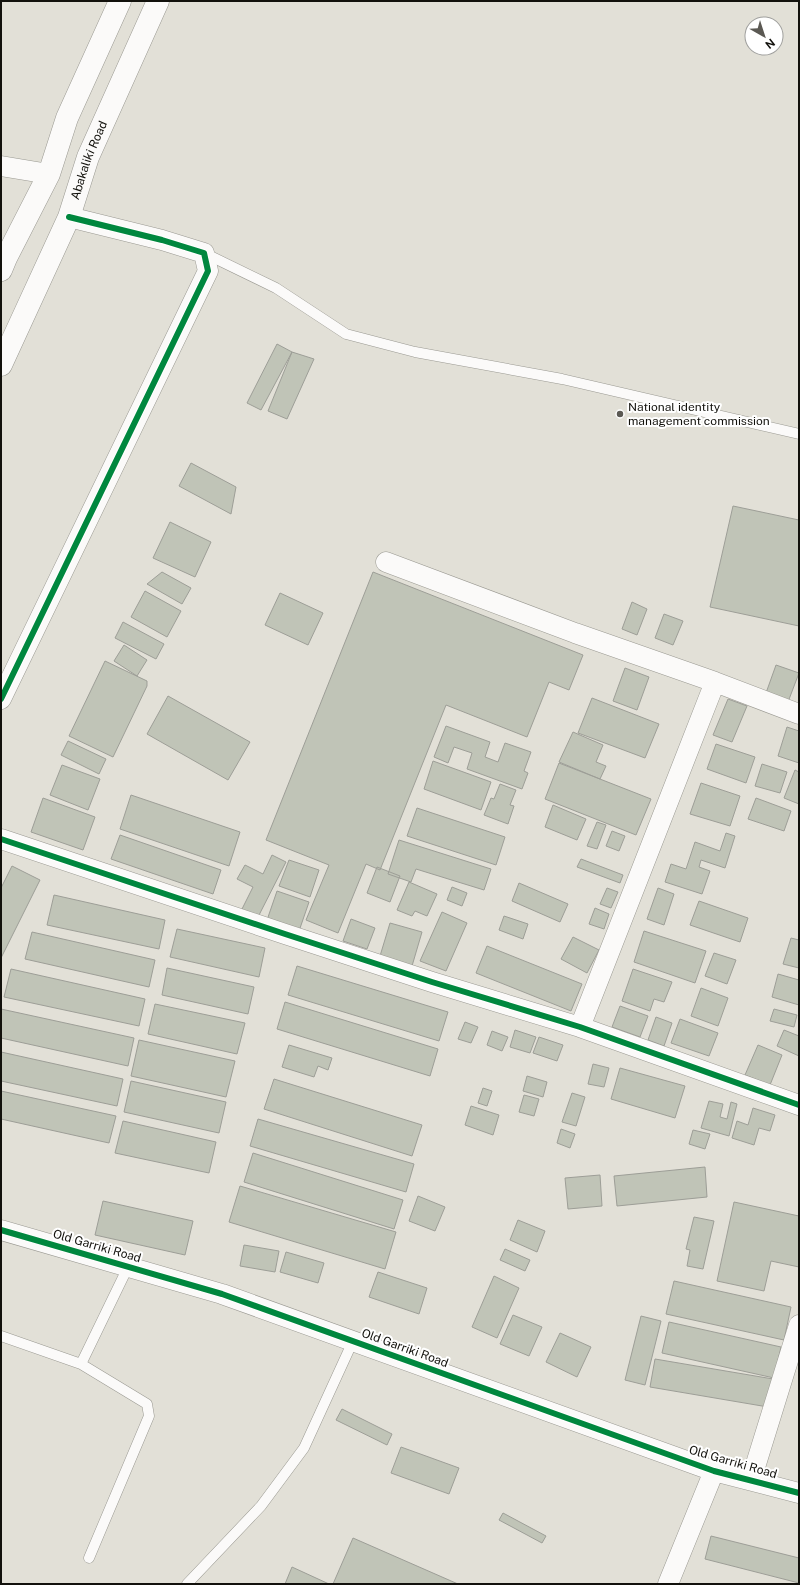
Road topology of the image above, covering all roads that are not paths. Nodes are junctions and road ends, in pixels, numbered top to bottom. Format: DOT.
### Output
graph roads {
  1 [pos="120,1"];
  2 [pos="158,1"];
  3 [pos="1,166"];
  4 [pos="49,174"];
  5 [pos="69,217"];
  6 [pos="204,253"];
  7 [pos="1,270"];
  8 [pos="1,365"];
  9 [pos="799,434"];
  10 [pos="386,562"];
  11 [pos="715,682"];
  12 [pos="1,699"];
  13 [pos="799,714"];
  14 [pos="1,839"];
  15 [pos="580,1027"];
  16 [pos="799,1105"];
  17 [pos="1,1230"];
  18 [pos="128,1267"];
  19 [pos="799,1325"];
  20 [pos="1,1336"];
  21 [pos="353,1341"];
  22 [pos="81,1364"];
  23 [pos="714,1471"];
  24 [pos="751,1480"];
  25 [pos="799,1493"];
  26 [pos="89,1558"];
  27 [pos="187,1584"];
  28 [pos="668,1584"];
  1 -- 4 [label="highway"];
  2 -- 5 [label="highway, Abakaliki Road"];
  3 -- 4 [label="street"];
  4 -- 7 [label="highway"];
  5 -- 6 [label="street"];
  5 -- 8 [label="highway, Abakaliki Road"];
  6 -- 9 [label="lane"];
  6 -- 12 [label="street"];
  10 -- 11 [label="street"];
  11 -- 13 [label="street"];
  11 -- 15 [label="street"];
  14 -- 15 [label="street"];
  15 -- 16 [label="street"];
  17 -- 18 [label="street, Old Garriki Road"];
  18 -- 21 [label="street, Old Garriki Road"];
  18 -- 22 [label="lane"];
  19 -- 24 [label="street"];
  20 -- 22 [label="lane"];
  21 -- 23 [label="street, Old Garriki Road"];
  21 -- 27 [label="lane"];
  22 -- 26 [label="lane"];
  23 -- 24 [label="street, Old Garriki Road"];
  23 -- 28 [label="street"];
  24 -- 25 [label="street, Old Garriki Road"];
}
